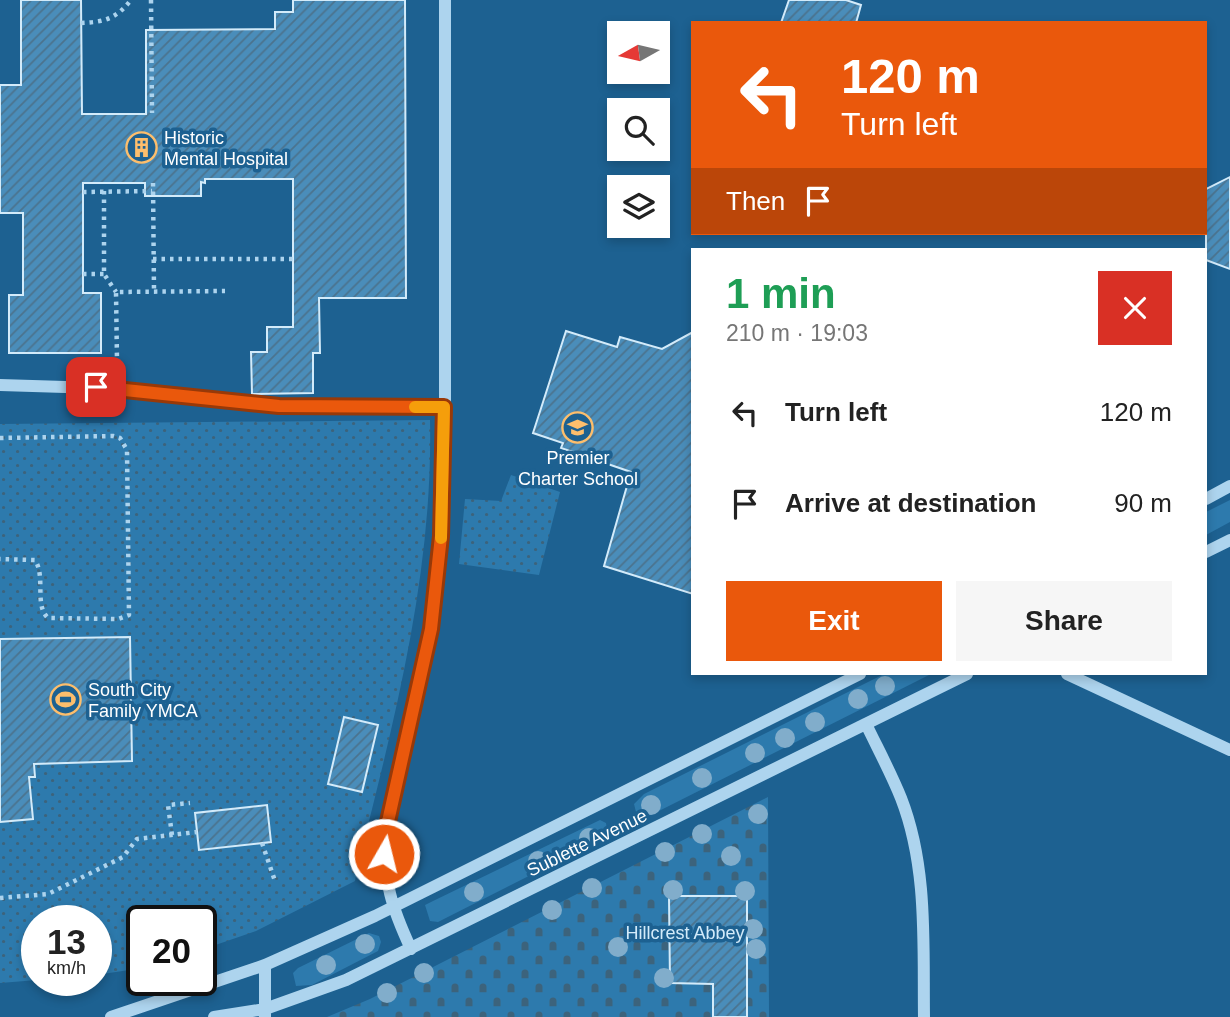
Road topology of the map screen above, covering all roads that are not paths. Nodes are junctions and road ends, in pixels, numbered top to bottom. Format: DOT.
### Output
graph roads {
  1 [pos="445,0"];
  2 [pos="0,385"];
  3 [pos="444,407"];
  4 [pos="1230,486"];
  5 [pos="1207,498"];
  6 [pos="1230,540"];
  7 [pos="1207,552"];
  8 [pos="858,675"];
  9 [pos="965,675"];
  10 [pos="1068,675"];
  11 [pos="866,724"];
  12 [pos="1230,750"];
  13 [pos="392,908"];
  14 [pos="411,949"];
  15 [pos="265,965"];
  16 [pos="265,1013"];
  17 [pos="111,1017"];
  18 [pos="214,1017"];
  19 [pos="924,1017"];
  1 -- 3 [label="street"];
  2 -- 3 [label="street"];
  3 -- 13 [label="street"];
  4 -- 5 [label="street"];
  6 -- 7 [label="street"];
  8 -- 13 [label="street, Sublette Avenue"];
  9 -- 11 [label="street, Sublette Avenue"];
  10 -- 12 [label="street"];
  11 -- 14 [label="street, Sublette Avenue"];
  11 -- 19 [label="street"];
  13 -- 14 [label="street"];
  13 -- 15 [label="street, Sublette Avenue"];
  14 -- 16 [label="street, Sublette Avenue"];
  15 -- 16 [label="street"];
  15 -- 17 [label="street, Sublette Avenue"];
  16 -- 18 [label="street, Sublette Avenue"];
}
